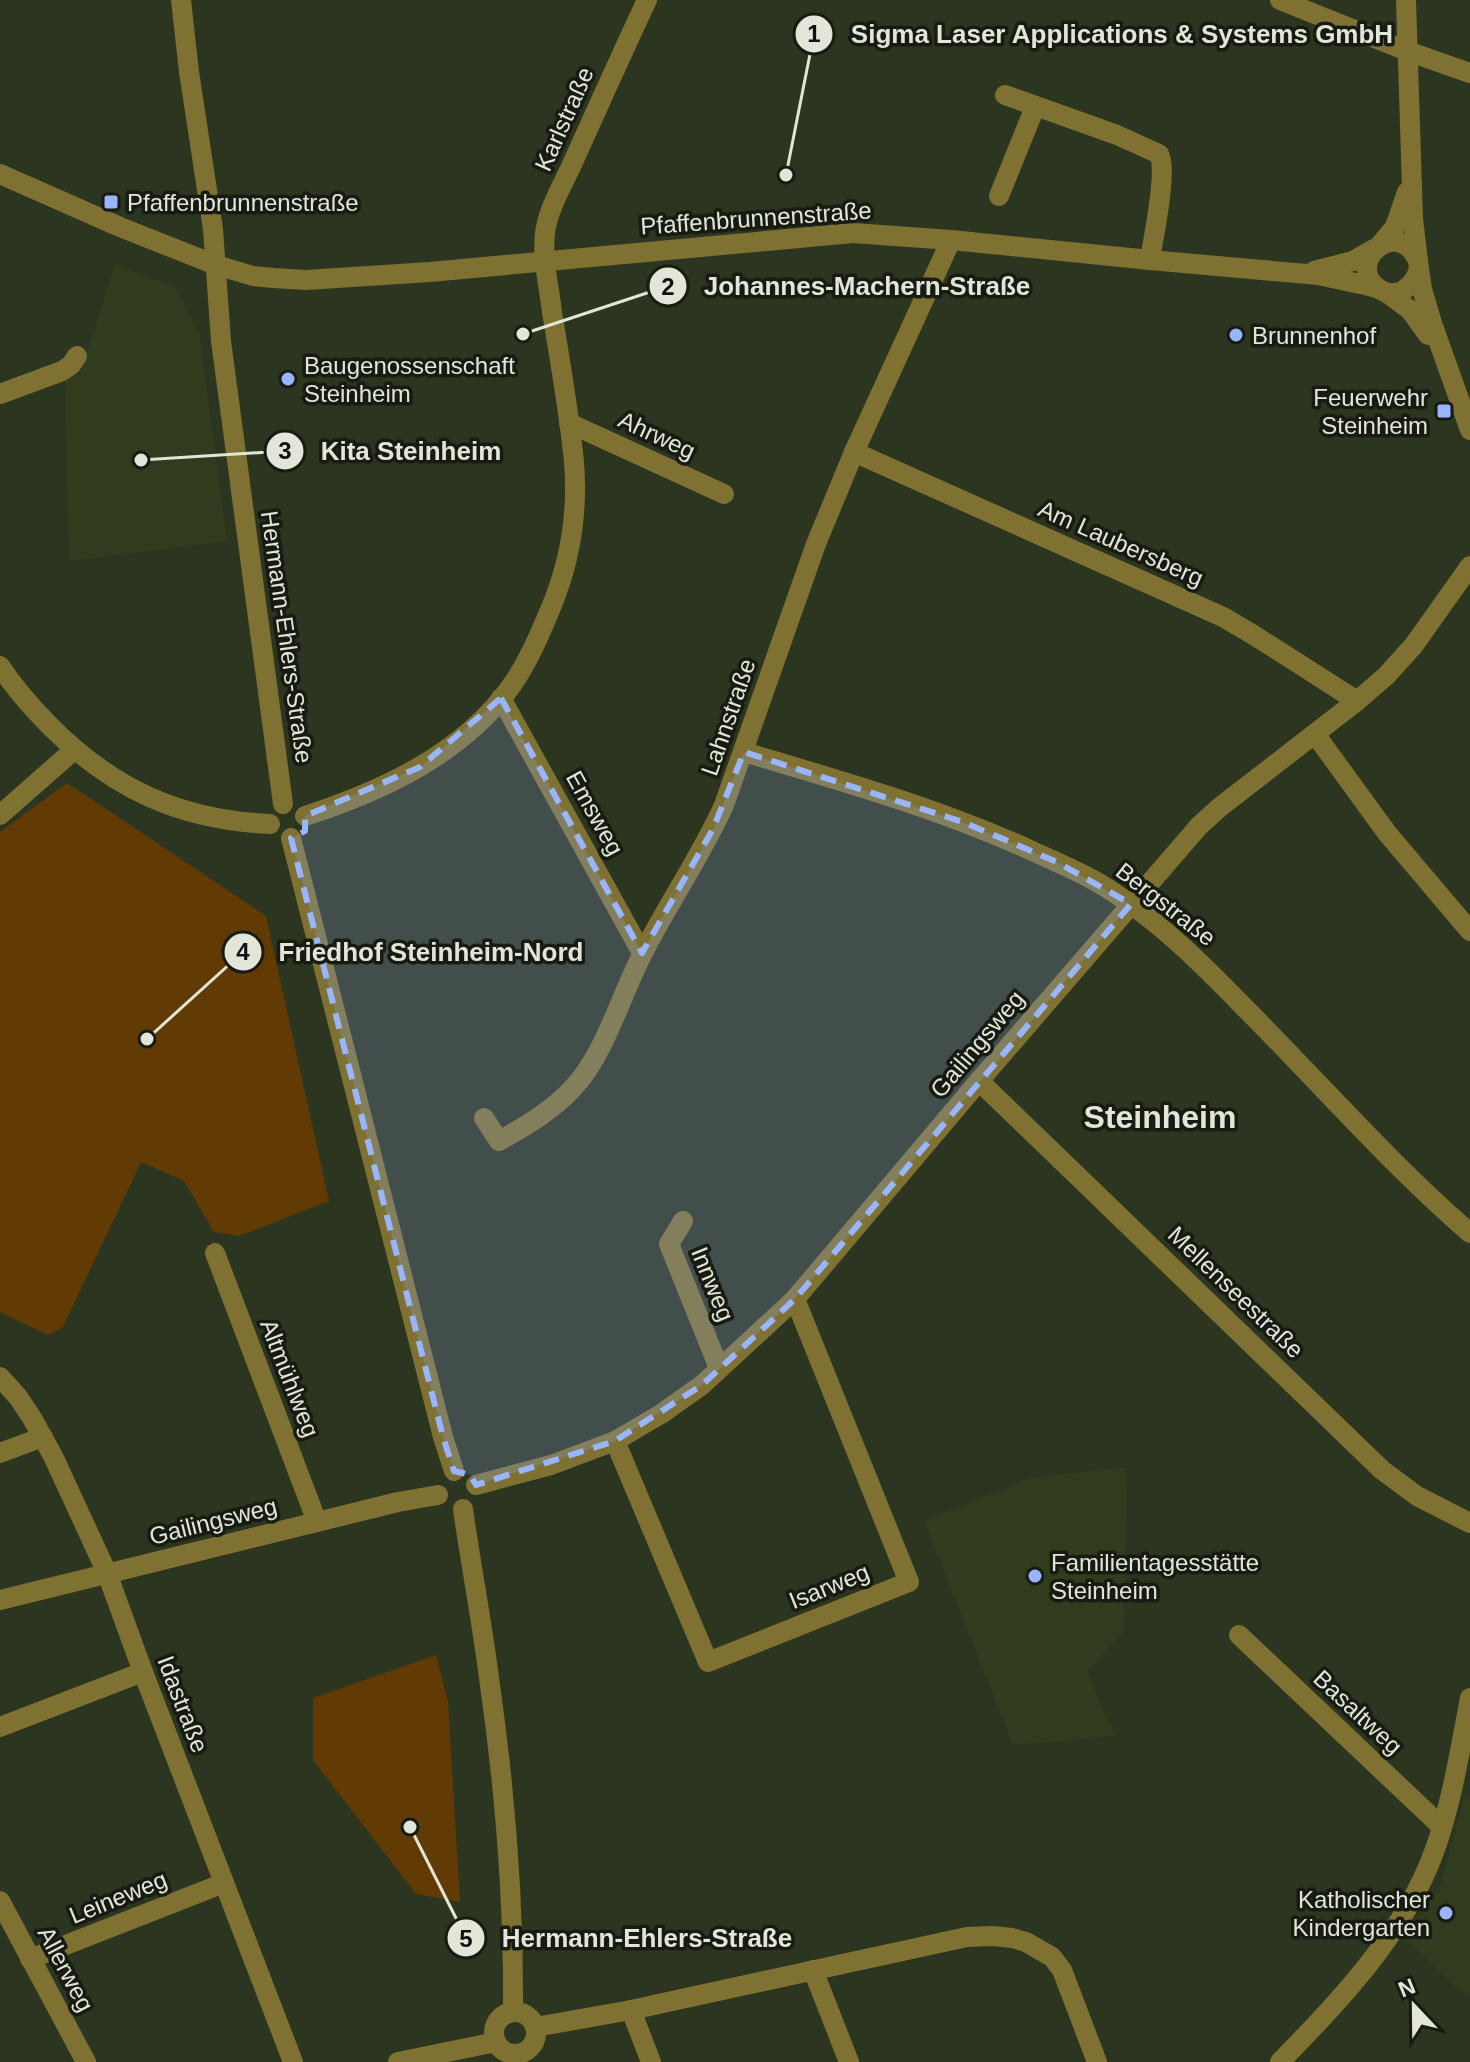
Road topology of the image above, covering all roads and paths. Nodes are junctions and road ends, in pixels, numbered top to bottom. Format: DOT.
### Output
graph roads {
  1 [pos="181,0"];
  2 [pos="647,0"];
  3 [pos="1280,0"];
  4 [pos="1406,0"];
  5 [pos="1407,51"];
  6 [pos="1470,73"];
  7 [pos="1005,95"];
  8 [pos="1035,107"];
  9 [pos="1412,173"];
  10 [pos="0,174"];
  11 [pos="999,196"];
  12 [pos="951,240"];
  13 [pos="1377,247"];
  14 [pos="1150,260"];
  15 [pos="545,263"];
  16 [pos="216,265"];
  17 [pos="1418,265"];
  18 [pos="1294,273"];
  19 [pos="1383,291"];
  20 [pos="77,356"];
  21 [pos="1447,368"];
  22 [pos="0,394"];
  23 [pos="569,423"];
  24 [pos="1470,430"];
  25 [pos="854,452"];
  26 [pos="724,494"];
  27 [pos="1470,566"];
  28 [pos="0,666"];
  29 [pos="501,698"];
  30 [pos="1357,701"];
  31 [pos="1315,734"];
  32 [pos="74,750"];
  33 [pos="744,752"];
  34 [pos="283,804"];
  35 [pos="0,815"];
  36 [pos="305,816"];
  37 [pos="270,824"];
  38 [pos="291,838"];
  39 [pos="1131,904"];
  40 [pos="1470,931"];
  41 [pos="642,953"];
  42 [pos="979,1081"];
  43 [pos="484,1118"];
  44 [pos="683,1221"];
  45 [pos="1470,1233"];
  46 [pos="215,1253"];
  47 [pos="795,1299"];
  48 [pos="719,1368"];
  49 [pos="0,1377"];
  50 [pos="43,1437"];
  51 [pos="615,1441"];
  52 [pos="0,1453"];
  53 [pos="454,1471"];
  54 [pos="476,1485"];
  55 [pos="438,1495"];
  56 [pos="463,1509"];
  57 [pos="317,1522"];
  58 [pos="1470,1523"];
  59 [pos="107,1573"];
  60 [pos="0,1600"];
  61 [pos="1239,1635"];
  62 [pos="143,1672"];
  63 [pos="1470,1698"];
  64 [pos="0,1727"];
  65 [pos="1464,1765"];
  66 [pos="1442,1827"];
  67 [pos="224,1883"];
  68 [pos="0,1901"];
  69 [pos="30,1959"];
  70 [pos="813,1970"];
  71 [pos="631,2010"];
  72 [pos="513,2012"];
  73 [pos="535,2027"];
  74 [pos="496,2042"];
  75 [pos="516,2058"];
  76 [pos="1289,2059"];
  77 [pos="86,2062"];
  78 [pos="293,2062"];
  79 [pos="398,2062"];
  80 [pos="651,2062"];
  81 [pos="849,2062"];
  82 [pos="1097,2062"];
  1 -- 16 [label="street, Hermann-Ehlers-Straße"];
  2 -- 15 [label="street, Karlstraße"];
  3 -- 5 [label="street"];
  4 -- 5 [label="street"];
  5 -- 6 [label="street"];
  5 -- 9 [label="street"];
  7 -- 8 [label="street"];
  8 -- 11 [label="street"];
  8 -- 14 [label="street"];
  9 -- 13 [label="street"];
  9 -- 17 [label="street"];
  10 -- 16 [label="street, Pfaffenbrunnenstraße"];
  12 -- 14 [label="street, Pfaffenbrunnenstraße"];
  12 -- 15 [label="street, Pfaffenbrunnenstraße"];
  12 -- 25 [label="street, Lahnstraße"];
  13 -- 17 [label="street"];
  13 -- 18 [label="street, Pfaffenbrunnenstraße"];
  13 -- 19 [label="street"];
  14 -- 18 [label="street, Pfaffenbrunnenstraße"];
  15 -- 16 [label="street, Pfaffenbrunnenstraße"];
  15 -- 23 [label="street, Karlstraße"];
  16 -- 34 [label="street, Hermann-Ehlers-Straße"];
  17 -- 19 [label="street"];
  17 -- 21 [label="street"];
  18 -- 19 [label="street, Pfaffenbrunnenstraße"];
  19 -- 21 [label="street"];
  20 -- 22 [label="street"];
  21 -- 24 [label="street"];
  23 -- 26 [label="street, Ahrweg"];
  23 -- 29 [label="street, Karlstraße"];
  25 -- 30 [label="street, Am Laubersberg"];
  25 -- 33 [label="street, Lahnstraße"];
  27 -- 30 [label="street, Gailingsweg"];
  28 -- 32 [label="street"];
  29 -- 36 [label="street, Karlstraße"];
  29 -- 41 [label="street, Emsweg"];
  30 -- 31 [label="street, Gailingsweg"];
  31 -- 39 [label="street, Gailingsweg"];
  31 -- 40 [label="street"];
  32 -- 35 [label="street"];
  32 -- 37 [label="street"];
  33 -- 39 [label="street, Bergstraße"];
  33 -- 41 [label="street, Lahnstraße"];
  34 -- 36 [label="street"];
  34 -- 37 [label="street"];
  36 -- 38 [label="street"];
  37 -- 38 [label="street"];
  38 -- 53 [label="street"];
  39 -- 42 [label="street, Gailingsweg"];
  39 -- 45 [label="street, Bergstraße"];
  41 -- 43 [label="street, Lahnstraße"];
  42 -- 47 [label="street, Gailingsweg"];
  42 -- 58 [label="street, Mellenseestraße"];
  44 -- 48 [label="street, Innweg"];
  46 -- 57 [label="street, Altmühlweg"];
  47 -- 48 [label="street, Gailingsweg"];
  47 -- 51 [label="street, Isarweg"];
  48 -- 51 [label="street, Gailingsweg"];
  49 -- 50 [label="street, Idastraße"];
  50 -- 52 [label="street"];
  50 -- 59 [label="street, Idastraße"];
  51 -- 54 [label="street, Gailingsweg"];
  53 -- 54 [label="street"];
  53 -- 55 [label="street"];
  54 -- 56 [label="street"];
  55 -- 56 [label="street"];
  55 -- 57 [label="street, Gailingsweg"];
  56 -- 72 [label="street"];
  57 -- 59 [label="street, Gailingsweg"];
  59 -- 60 [label="street, Gailingsweg"];
  59 -- 62 [label="street, Idastraße"];
  61 -- 66 [label="street, Basaltweg"];
  62 -- 64 [label="street"];
  62 -- 67 [label="street, Idastraße"];
  63 -- 65 [label="street"];
  65 -- 66 [label="street"];
  66 -- 76 [label="street"];
  67 -- 69 [label="street, Leineweg"];
  67 -- 78 [label="street, Idastraße"];
  68 -- 69 [label="street, Allerweg"];
  69 -- 77 [label="street, Allerweg"];
  70 -- 71 [label="street"];
  70 -- 81 [label="street"];
  70 -- 82 [label="street"];
  71 -- 73 [label="street"];
  71 -- 80 [label="street"];
  72 -- 73 [label="street"];
  72 -- 74 [label="street"];
  73 -- 75 [label="street"];
  74 -- 75 [label="street"];
  74 -- 79 [label="street"];
}
